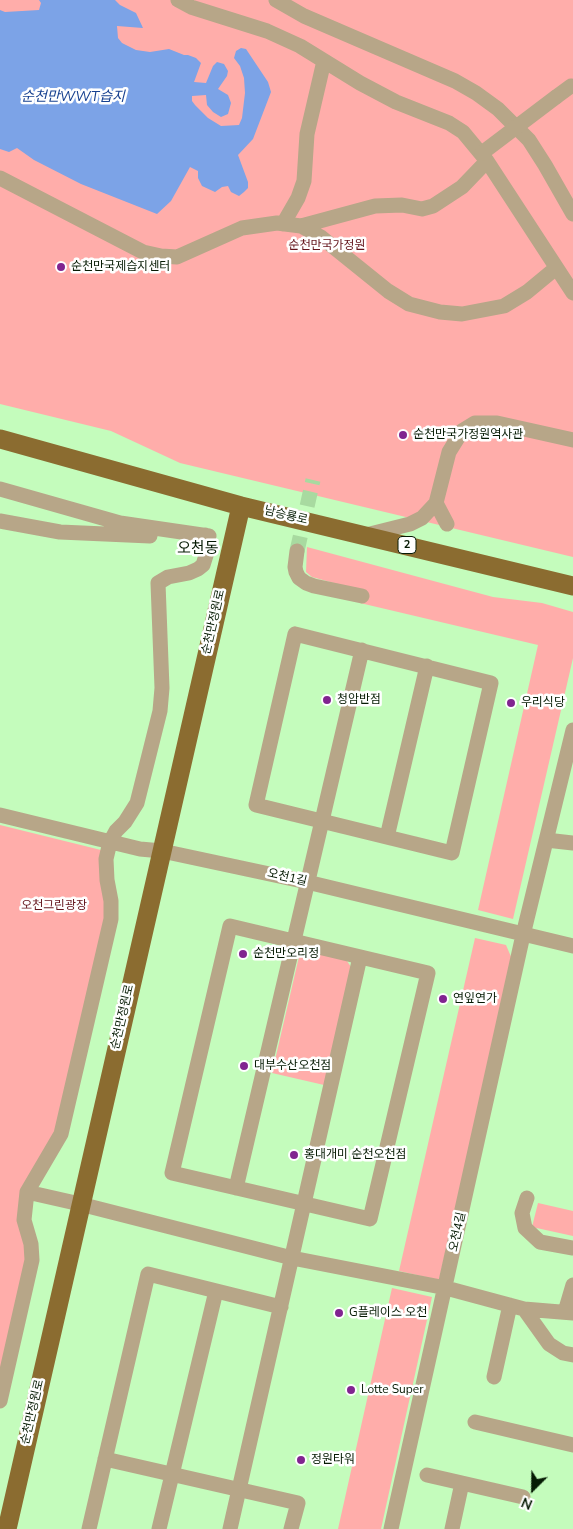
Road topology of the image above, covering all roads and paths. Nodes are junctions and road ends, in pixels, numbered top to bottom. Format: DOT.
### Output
graph roads {
  1 [pos="178,0"];
  2 [pos="276,0"];
  3 [pos="324,61"];
  4 [pos="572,86"];
  5 [pos="484,157"];
  6 [pos="0,178"];
  7 [pos="573,214"];
  8 [pos="283,224"];
  9 [pos="301,226"];
  10 [pos="556,268"];
  11 [pos="573,293"];
  12 [pos="0,439"];
  13 [pos="573,440"];
  14 [pos="0,489"];
  15 [pos="436,503"];
  16 [pos="241,506"];
  17 [pos="0,521"];
  18 [pos="447,524"];
  19 [pos="189,533"];
  20 [pos="366,536"];
  21 [pos="298,551"];
  22 [pos="573,586"];
  23 [pos="362,596"];
  24 [pos="362,650"];
  25 [pos="427,666"];
  26 [pos="573,730"];
  27 [pos="570,751"];
  28 [pos="0,815"];
  29 [pos="322,821"];
  30 [pos="387,837"];
  31 [pos="546,840"];
  32 [pos="110,842"];
  33 [pos="573,843"];
  34 [pos="162,851"];
  35 [pos="307,882"];
  36 [pos="523,935"];
  37 [pos="294,941"];
  38 [pos="573,946"];
  39 [pos="360,958"];
  40 [pos="236,1188"];
  41 [pos="27,1192"];
  42 [pos="527,1198"];
  43 [pos="80,1204"];
  44 [pos="305,1204"];
  45 [pos="573,1248"];
  46 [pos="292,1258"];
  47 [pos="573,1285"];
  48 [pos="446,1288"];
  49 [pos="216,1291"];
  50 [pos="281,1307"];
  51 [pos="517,1307"];
  52 [pos="569,1313"];
  53 [pos="573,1355"];
  54 [pos="494,1377"];
  55 [pos="0,1401"];
  56 [pos="475,1422"];
  57 [pos="573,1445"];
  58 [pos="106,1459"];
  59 [pos="172,1475"];
  60 [pos="427,1475"];
  61 [pos="462,1483"];
  62 [pos="239,1490"];
  63 [pos="523,1497"];
  64 [pos="7,1529"];
  65 [pos="89,1529"];
  66 [pos="159,1529"];
  67 [pos="230,1529"];
  68 [pos="291,1529"];
  69 [pos="391,1529"];
  70 [pos="452,1529"];
  1 -- 3 [label="street"];
  2 -- 7 [label="street"];
  3 -- 5 [label="street"];
  3 -- 8 [label="street"];
  4 -- 5 [label="street, bridge"];
  5 -- 9 [label="street"];
  5 -- 10 [label="street"];
  6 -- 8 [label="street"];
  8 -- 9 [label="street"];
  9 -- 10 [label="street"];
  10 -- 11 [label="street"];
  12 -- 16 [label="main road, 남승룡로 / 2"];
  13 -- 15 [label="street"];
  14 -- 19 [label="street"];
  15 -- 18 [label="street"];
  15 -- 20 [label="street"];
  16 -- 20 [label="main road, 남승룡로 / 2"];
  16 -- 34 [label="main road, 순천만정원로"];
  17 -- 19 [label="street"];
  19 -- 32 [label="street"];
  20 -- 22 [label="main road, 남승룡로 / 2"];
  21 -- 23 [label="street"];
  24 -- 25 [label="street"];
  24 -- 29 [label="street"];
  24 -- 29 [label="street"];
  25 -- 30 [label="street"];
  25 -- 30 [label="street"];
  26 -- 27 [label="street, 오천4길"];
  27 -- 31 [label="street, 오천4길"];
  28 -- 32 [label="street, 오천1길"];
  29 -- 30 [label="street"];
  29 -- 35 [label="street"];
  31 -- 33 [label="street"];
  31 -- 36 [label="street, 오천4길"];
  32 -- 34 [label="street, 오천1길"];
  32 -- 41 [label="street"];
  34 -- 35 [label="street, 오천1길"];
  34 -- 43 [label="main road, 순천만정원로"];
  35 -- 36 [label="street, 오천1길"];
  35 -- 37 [label="street"];
  36 -- 38 [label="street, 오천1길"];
  36 -- 48 [label="street, 오천4길"];
  37 -- 39 [label="street"];
  37 -- 40 [label="street"];
  37 -- 40 [label="street"];
  39 -- 44 [label="street"];
  39 -- 44 [label="street"];
  40 -- 44 [label="street"];
  41 -- 43 [label="street"];
  41 -- 55 [label="street"];
  42 -- 45 [label="street"];
  43 -- 46 [label="street"];
  43 -- 64 [label="main road, 순천만정원로"];
  44 -- 46 [label="street"];
  46 -- 48 [label="street"];
  46 -- 50 [label="street"];
  47 -- 52 [label="street"];
  48 -- 51 [label="street"];
  48 -- 69 [label="street, 오천4길"];
  49 -- 50 [label="street"];
  49 -- 58 [label="street"];
  49 -- 59 [label="street"];
  50 -- 62 [label="street"];
  51 -- 52 [label="street"];
  51 -- 53 [label="street"];
  51 -- 54 [label="street"];
  56 -- 57 [label="street"];
  58 -- 59 [label="street"];
  58 -- 65 [label="street"];
  59 -- 62 [label="street"];
  59 -- 66 [label="street"];
  60 -- 61 [label="street"];
  61 -- 63 [label="street"];
  61 -- 70 [label="street"];
  62 -- 67 [label="street"];
  62 -- 68 [label="street"];
}
